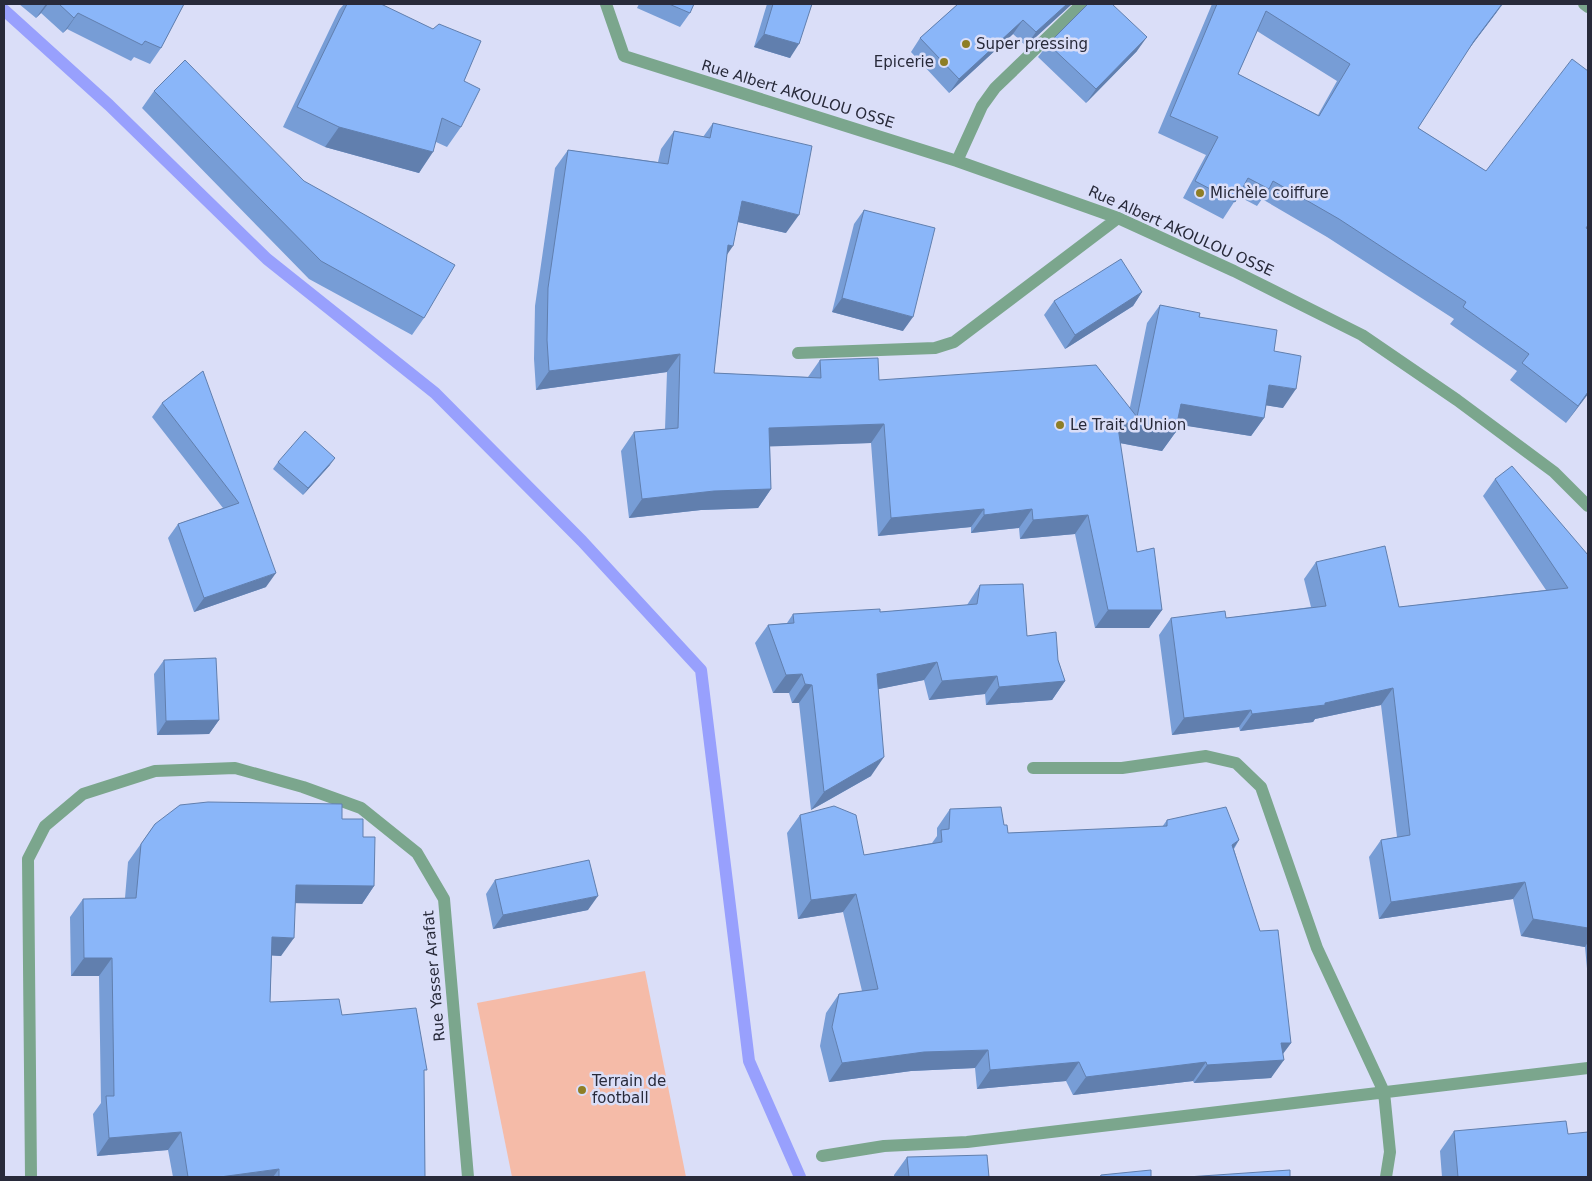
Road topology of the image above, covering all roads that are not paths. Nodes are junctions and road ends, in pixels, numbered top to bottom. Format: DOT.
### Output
graph roads {
  1 [pos="606,4"];
  2 [pos="1082,4"];
  3 [pos="1584,4"];
  4 [pos="1588,7"];
  5 [pos="958,160"];
  6 [pos="1118,218"];
  7 [pos="798,353"];
  8 [pos="1588,506"];
  9 [pos="1033,768"];
  10 [pos="1588,1068"];
  11 [pos="1384,1092"];
  12 [pos="822,1156"];
  13 [pos="31,1177"];
  14 [pos="468,1177"];
  15 [pos="1386,1177"];
  1 -- 5 [label="street, Rue Albert AKOULOU OSSE"];
  2 -- 5 [label="street"];
  3 -- 4 [label="street"];
  5 -- 6 [label="street, Rue Albert AKOULOU OSSE"];
  6 -- 7 [label="street"];
  6 -- 8 [label="street, Rue Albert AKOULOU OSSE"];
  9 -- 11 [label="street"];
  10 -- 11 [label="street"];
  11 -- 12 [label="street"];
  11 -- 15 [label="street"];
  13 -- 14 [label="street, Rue Yasser Arafat"];
}
